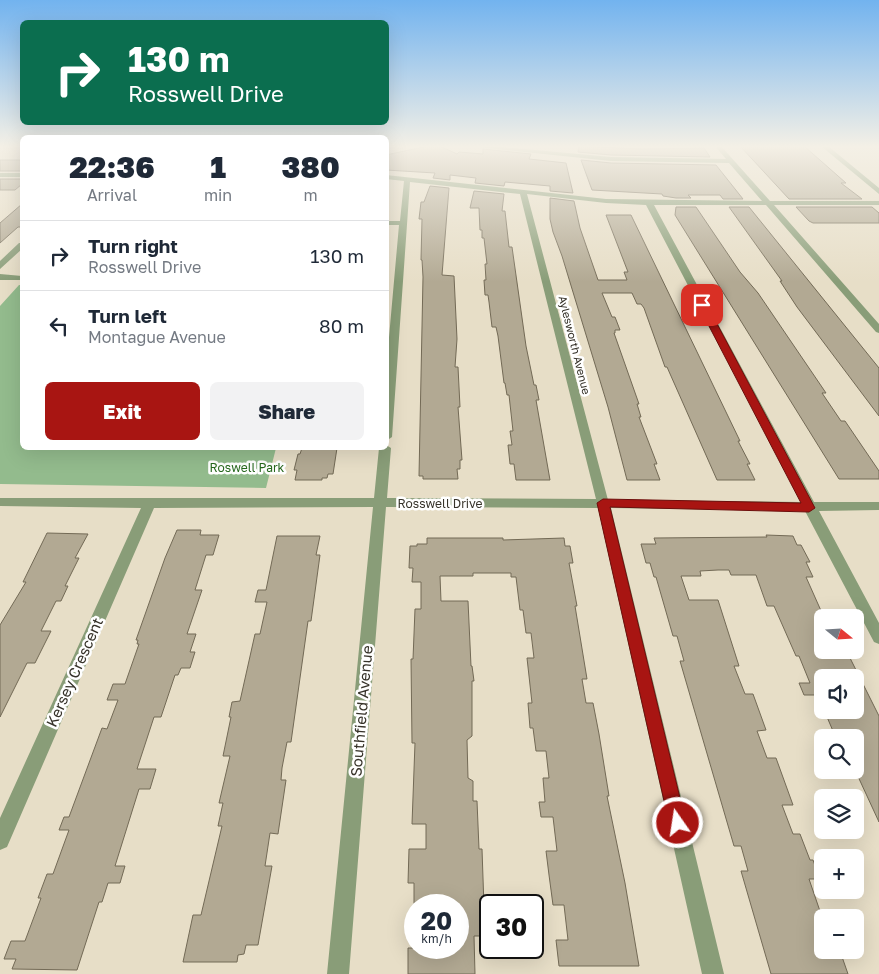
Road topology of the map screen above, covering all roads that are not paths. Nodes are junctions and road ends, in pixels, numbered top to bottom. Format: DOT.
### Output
graph roads {
  1 [pos="406,191"];
  2 [pos="509,191"];
  3 [pos="757,191"];
  4 [pos="523,193"];
  5 [pos="649,203"];
  6 [pos="767,203"];
  7 [pos="879,203"];
  8 [pos="389,223"];
  9 [pos="404,223"];
  10 [pos="20,247"];
  11 [pos="0,266"];
  12 [pos="0,277"];
  13 [pos="20,278"];
  14 [pos="389,278"];
  15 [pos="400,278"];
  16 [pos="879,330"];
  17 [pos="389,403"];
  18 [pos="385,450"];
  19 [pos="0,502"];
  20 [pos="379,502"];
  21 [pos="603,503"];
  22 [pos="148,505"];
  23 [pos="879,506"];
  24 [pos="809,508"];
  25 [pos="879,638"];
  26 [pos="0,840"];
  27 [pos="338,974"];
  28 [pos="713,974"];
  1 -- 9 [label="street"];
  2 -- 4 [label="street"];
  3 -- 6 [label="street"];
  4 -- 5 [label="street"];
  4 -- 21 [label="street, Aylesworth Avenue"];
  5 -- 6 [label="street"];
  5 -- 24 [label="street"];
  6 -- 7 [label="street"];
  6 -- 16 [label="street"];
  8 -- 9 [label="street"];
  9 -- 15 [label="street"];
  10 -- 11 [label="street"];
  12 -- 13 [label="street"];
  14 -- 15 [label="street"];
  15 -- 17 [label="street"];
  18 -- 20 [label="street, Southfield Avenue"];
  19 -- 22 [label="street, Rosswell Drive"];
  20 -- 21 [label="street, Rosswell Drive"];
  20 -- 22 [label="street, Rosswell Drive"];
  20 -- 27 [label="street, Southfield Avenue"];
  21 -- 24 [label="street, Rosswell Drive"];
  21 -- 28 [label="street, Aylesworth Avenue"];
  22 -- 26 [label="street, Kersey Crescent"];
  23 -- 24 [label="street, Rosswell Drive"];
  24 -- 25 [label="street"];
}
